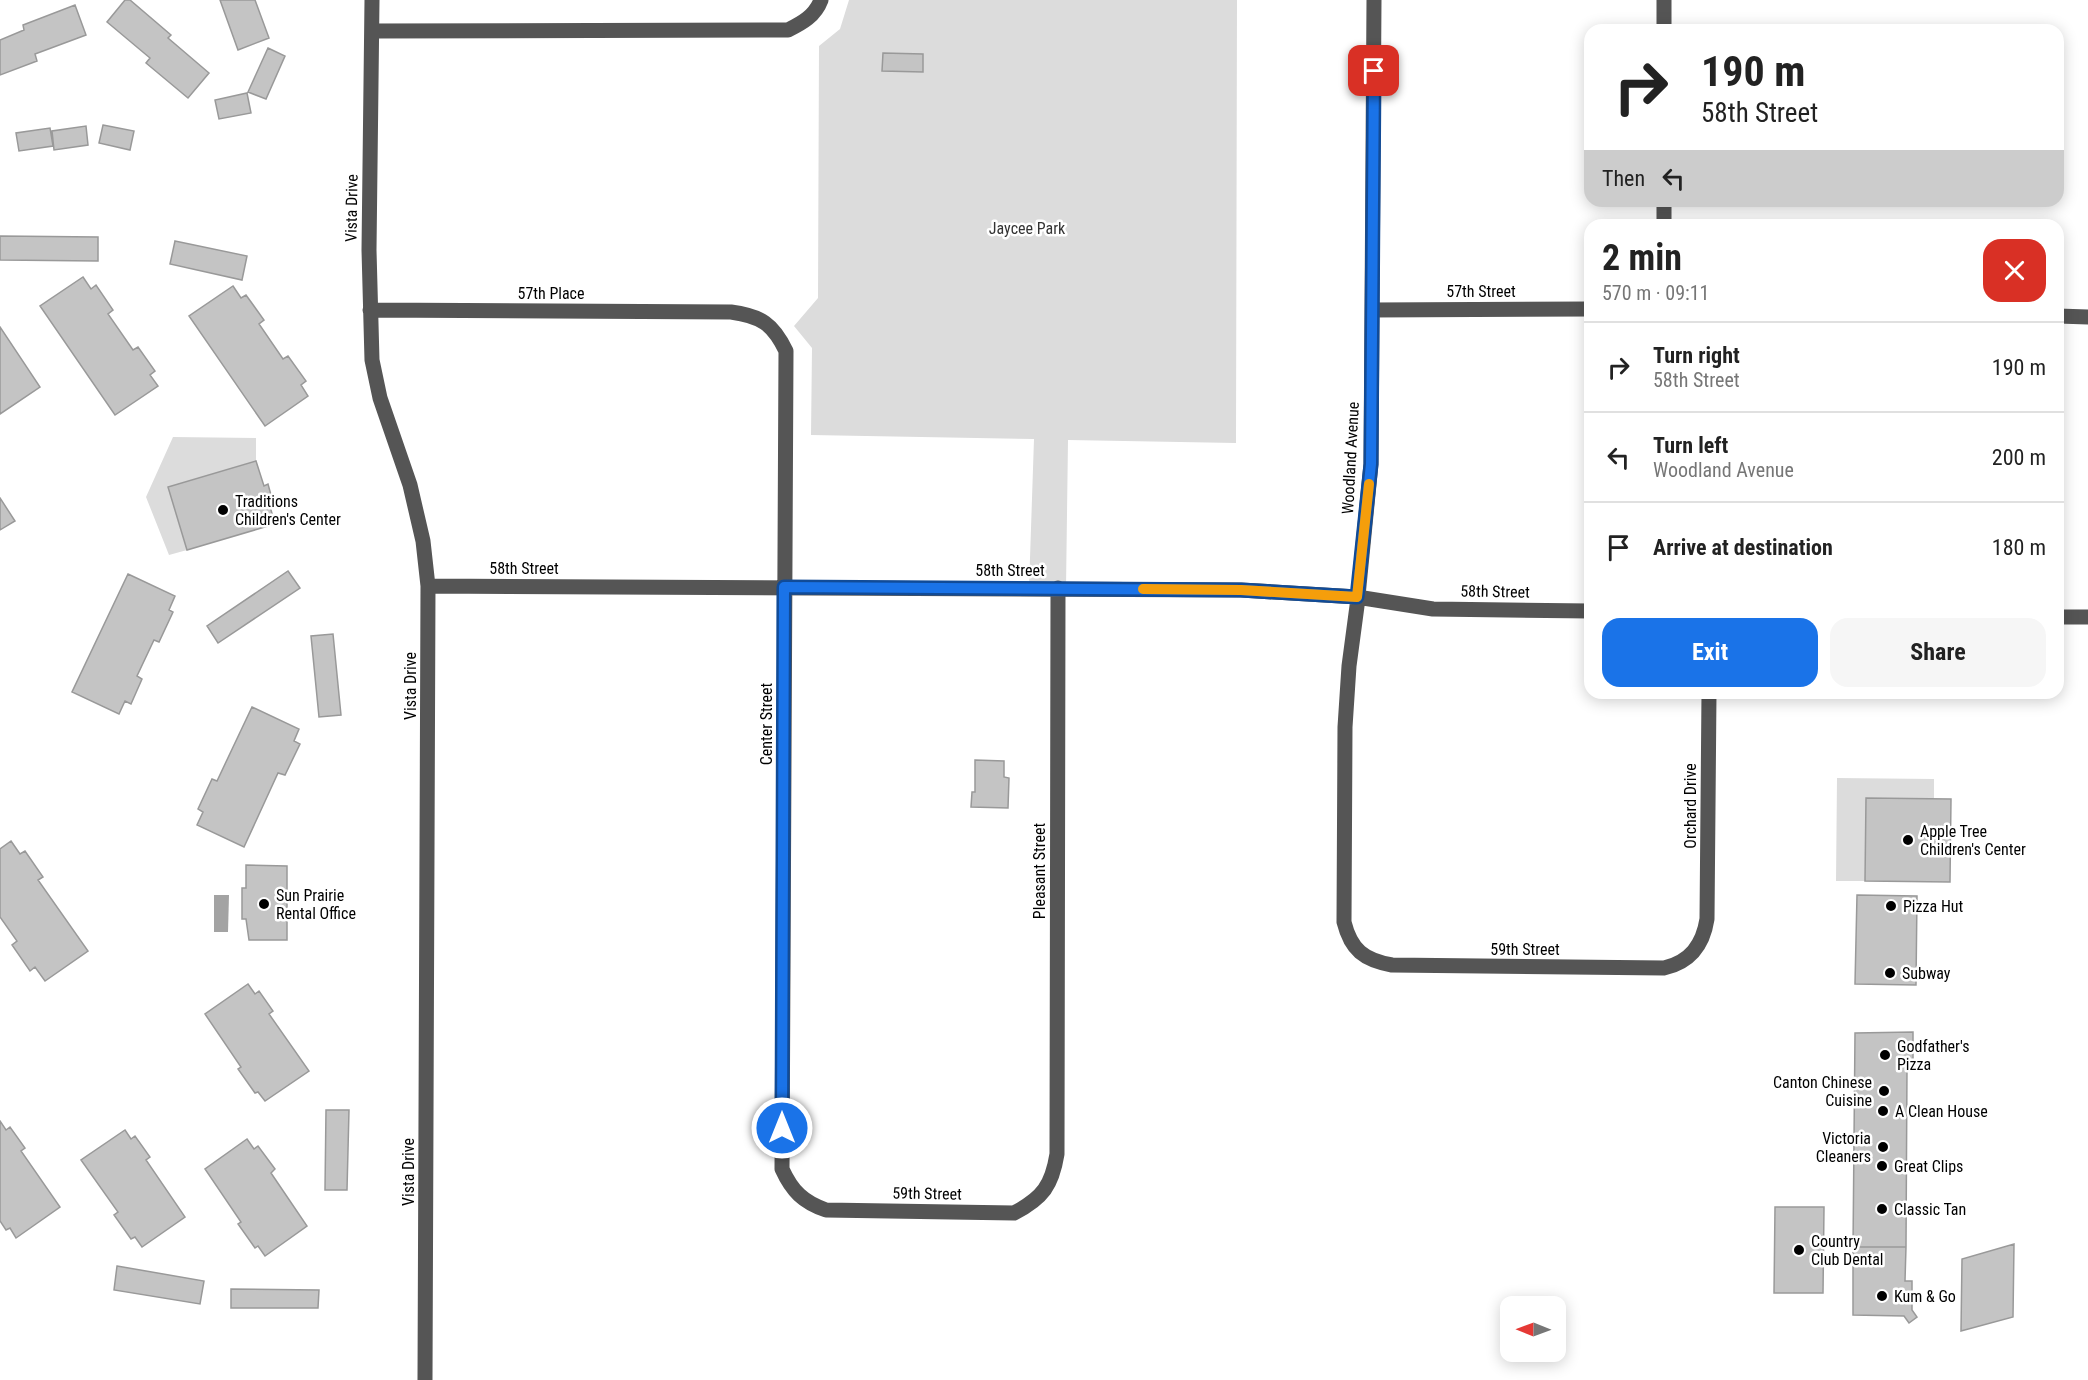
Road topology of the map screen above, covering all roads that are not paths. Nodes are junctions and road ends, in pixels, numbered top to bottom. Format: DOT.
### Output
graph roads {
  1 [pos="372,0"];
  2 [pos="821,0"];
  3 [pos="1374,0"];
  4 [pos="1664,0"];
  5 [pos="1664,24"];
  6 [pos="372,31"];
  7 [pos="1584,309"];
  8 [pos="370,310"];
  9 [pos="1372,310"];
  10 [pos="732,312"];
  11 [pos="2064,316"];
  12 [pos="2088,317"];
  13 [pos="428,586"];
  14 [pos="784,587"];
  15 [pos="1058,588"];
  16 [pos="1357,597"];
  17 [pos="1584,610"];
  18 [pos="2064,617"];
  19 [pos="2088,618"];
  20 [pos="1709,699"];
  21 [pos="1344,916"];
  22 [pos="1707,919"];
  23 [pos="1057,1154"];
  24 [pos="782,1169"];
  25 [pos="425,1380"];
  1 -- 6 [label="street, Vista Drive"];
  2 -- 6 [label="street"];
  3 -- 9 [label="street, Woodland Avenue"];
  4 -- 5 [label="street"];
  6 -- 8 [label="street, Vista Drive"];
  7 -- 9 [label="street, 57th Street"];
  8 -- 10 [label="street, 57th Place"];
  8 -- 13 [label="street, Vista Drive"];
  9 -- 16 [label="street, Woodland Avenue"];
  10 -- 14 [label="street, Center Street"];
  11 -- 12 [label="street"];
  13 -- 14 [label="street, 58th Street"];
  13 -- 25 [label="street, Vista Drive"];
  14 -- 15 [label="street, 58th Street"];
  14 -- 24 [label="street, Center Street"];
  15 -- 16 [label="street, 58th Street"];
  15 -- 23 [label="street, Pleasant Street"];
  16 -- 17 [label="street, 58th Street"];
  16 -- 21 [label="street, Woodland Avenue"];
  18 -- 19 [label="street"];
  20 -- 22 [label="street, Orchard Drive"];
  21 -- 22 [label="street, 59th Street"];
  23 -- 24 [label="street, 59th Street"];
}
